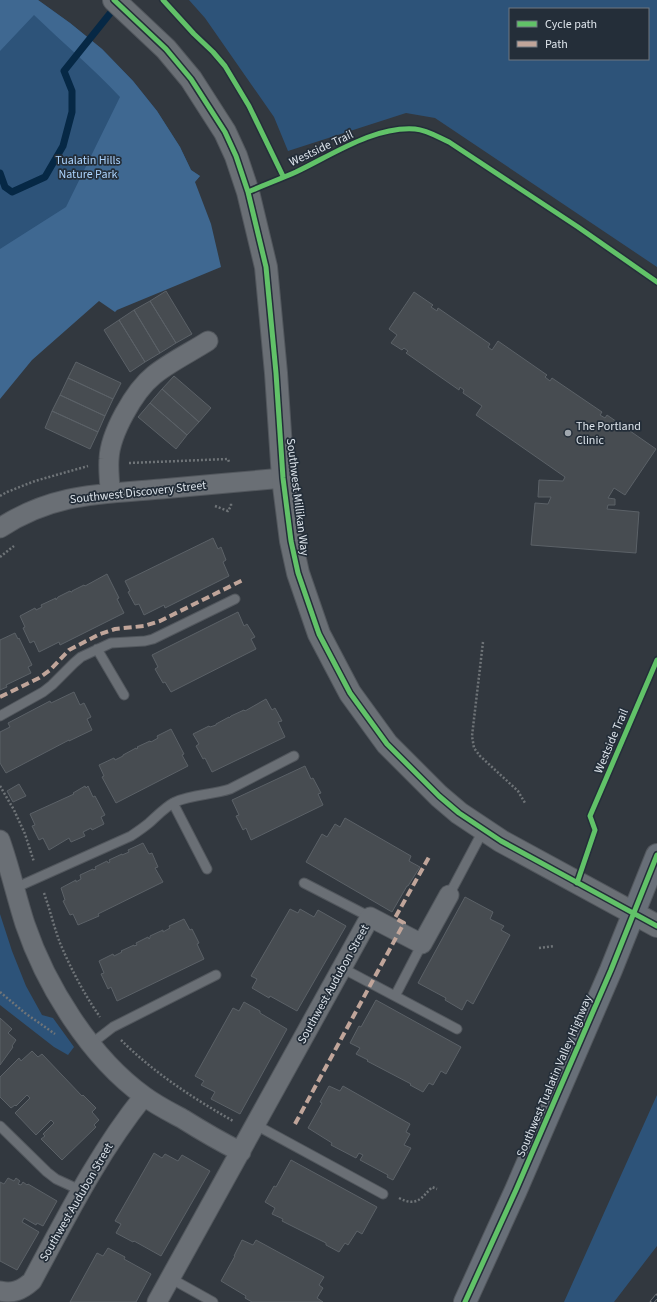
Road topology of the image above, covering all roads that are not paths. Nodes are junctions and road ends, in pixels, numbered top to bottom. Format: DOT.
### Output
graph roads {
  1 [pos="114,0"];
  2 [pos="208,341"];
  3 [pos="283,478"];
  4 [pos="110,493"];
  5 [pos="0,528"];
  6 [pos="235,598"];
  7 [pos="97,649"];
  8 [pos="124,695"];
  9 [pos="0,716"];
  10 [pos="294,756"];
  11 [pos="174,803"];
  12 [pos="484,829"];
  13 [pos="0,840"];
  14 [pos="657,855"];
  15 [pos="207,869"];
  16 [pos="304,883"];
  17 [pos="15,888"];
  18 [pos="449,895"];
  19 [pos="635,913"];
  20 [pos="370,917"];
  21 [pos="657,926"];
  22 [pos="422,944"];
  23 [pos="342,968"];
  24 [pos="216,975"];
  25 [pos="395,996"];
  26 [pos="457,1029"];
  27 [pos="92,1044"];
  28 [pos="144,1096"];
  29 [pos="256,1125"];
  30 [pos="0,1126"];
  31 [pos="241,1152"];
  32 [pos="80,1190"];
  33 [pos="383,1194"];
  34 [pos="170,1278"];
  35 [pos="11,1295"];
  36 [pos="157,1302"];
  37 [pos="213,1302"];
  38 [pos="465,1302"];
  1 -- 3 [label="street, Southwest Millikan Way"];
  2 -- 4 [label="street"];
  3 -- 4 [label="street, Southwest Discovery Street"];
  3 -- 12 [label="street, Southwest Millikan Way"];
  4 -- 5 [label="street, Southwest Discovery Street"];
  6 -- 7 [label="lane"];
  7 -- 8 [label="lane"];
  7 -- 9 [label="lane"];
  10 -- 11 [label="lane"];
  11 -- 15 [label="lane"];
  11 -- 17 [label="lane"];
  12 -- 18 [label="lane"];
  12 -- 19 [label="street, Southwest Millikan Way"];
  13 -- 17 [label="street"];
  14 -- 19 [label="main road, Southwest Tualatin Valley Highway"];
  16 -- 20 [label="lane"];
  17 -- 27 [label="street"];
  18 -- 22 [label="street"];
  19 -- 21 [label="street, Southwest Millikan Way"];
  19 -- 38 [label="main road, Southwest Tualatin Valley Highway"];
  20 -- 22 [label="street, Southwest Audubon Street"];
  20 -- 23 [label="street, Southwest Audubon Street"];
  22 -- 25 [label="lane"];
  23 -- 25 [label="lane"];
  23 -- 29 [label="street, Southwest Audubon Street"];
  24 -- 27 [label="lane"];
  25 -- 26 [label="lane"];
  27 -- 28 [label="street"];
  28 -- 31 [label="street"];
  28 -- 32 [label="street, Southwest Audubon Street"];
  29 -- 31 [label="street, Southwest Audubon Street"];
  29 -- 33 [label="lane"];
  30 -- 32 [label="lane"];
  31 -- 34 [label="street, Southwest Audubon Street"];
  32 -- 35 [label="street, Southwest Audubon Street"];
  34 -- 36 [label="street, Southwest Audubon Street"];
  34 -- 37 [label="lane"];
}
